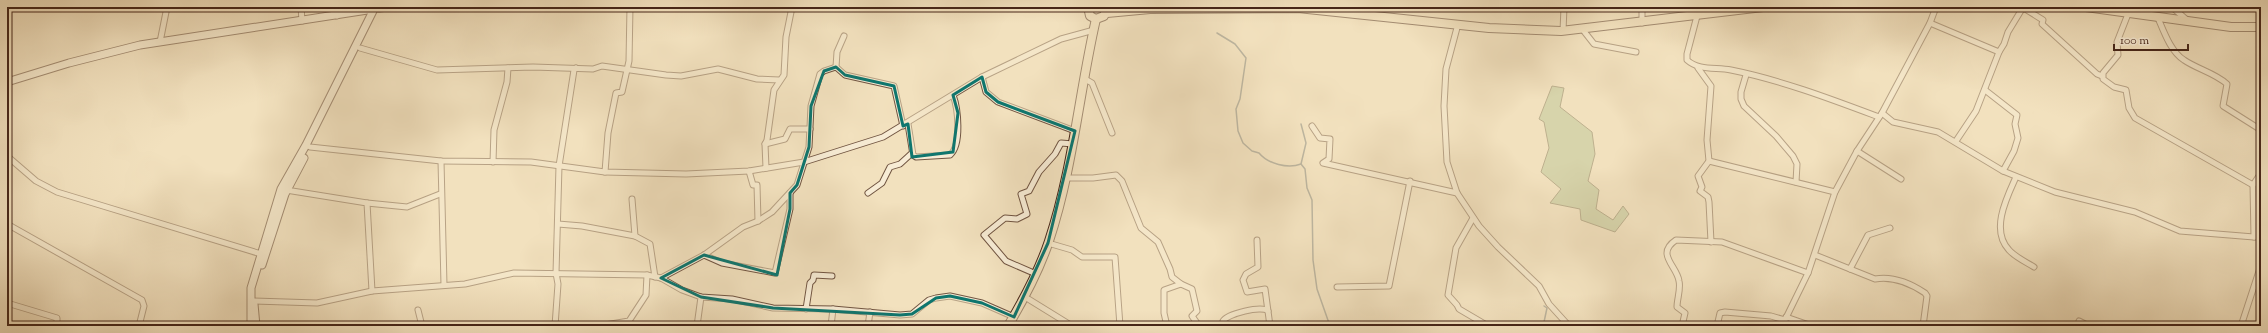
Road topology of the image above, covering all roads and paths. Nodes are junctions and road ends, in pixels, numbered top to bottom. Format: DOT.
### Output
graph roads {
  1 [pos="167,7"];
  2 [pos="301,7"];
  3 [pos="336,7"];
  4 [pos="388,7"];
  5 [pos="630,7"];
  6 [pos="792,7"];
  7 [pos="1088,7"];
  8 [pos="1564,7"];
  9 [pos="1642,7"];
  10 [pos="1763,7"];
  11 [pos="1936,7"];
  12 [pos="2086,7"];
  13 [pos="2172,7"];
  14 [pos="377,8"];
  15 [pos="2022,8"];
  16 [pos="1109,9"];
  17 [pos="1714,11"];
  18 [pos="2128,14"];
  19 [pos="337,16"];
  20 [pos="1698,16"];
  21 [pos="2158,18"];
  22 [pos="1096,19"];
  23 [pos="302,21"];
  24 [pos="2189,22"];
  25 [pos="1642,23"];
  26 [pos="1930,23"];
  27 [pos="1458,24"];
  28 [pos="2261,27"];
  29 [pos="1094,30"];
  30 [pos="1583,30"];
  31 [pos="1563,31"];
  32 [pos="844,36"];
  33 [pos="160,42"];
  34 [pos="360,48"];
  35 [pos="1636,52"];
  36 [pos="1998,52"];
  37 [pos="836,67"];
  38 [pos="508,68"];
  39 [pos="576,68"];
  40 [pos="1698,68"];
  41 [pos="627,69"];
  42 [pos="1746,75"];
  43 [pos="2102,76"];
  44 [pos="982,77"];
  45 [pos="1085,78"];
  46 [pos="779,80"];
  47 [pos="7,82"];
  48 [pos="1985,90"];
  49 [pos="953,95"];
  50 [pos="1880,115"];
  51 [pos="906,125"];
  52 [pos="318,126"];
  53 [pos="1312,126"];
  54 [pos="810,129"];
  55 [pos="2261,130"];
  56 [pos="1076,131"];
  57 [pos="1112,133"];
  58 [pos="1956,141"];
  59 [pos="765,144"];
  60 [pos="1073,144"];
  61 [pos="310,147"];
  62 [pos="1857,151"];
  63 [pos="912,153"];
  64 [pos="7,156"];
  65 [pos="440,161"];
  66 [pos="492,162"];
  67 [pos="804,162"];
  68 [pos="1709,162"];
  69 [pos="559,166"];
  70 [pos="766,168"];
  71 [pos="2003,170"];
  72 [pos="750,171"];
  73 [pos="605,172"];
  74 [pos="2261,175"];
  75 [pos="2016,177"];
  76 [pos="1066,178"];
  77 [pos="1901,179"];
  78 [pos="1410,181"];
  79 [pos="1796,182"];
  80 [pos="2253,185"];
  81 [pos="286,190"];
  82 [pos="1835,192"];
  83 [pos="790,193"];
  84 [pos="868,193"];
  85 [pos="1457,193"];
  86 [pos="440,194"];
  87 [pos="632,199"];
  88 [pos="367,203"];
  89 [pos="1473,218"];
  90 [pos="758,221"];
  91 [pos="7,224"];
  92 [pos="558,224"];
  93 [pos="1890,228"];
  94 [pos="635,236"];
  95 [pos="2261,236"];
  96 [pos="2254,237"];
  97 [pos="1257,240"];
  98 [pos="267,241"];
  99 [pos="1711,242"];
  100 [pos="1048,243"];
  101 [pos="261,254"];
  102 [pos="704,255"];
  103 [pos="1815,255"];
  104 [pos="2261,265"];
  105 [pos="2034,267"];
  106 [pos="1850,269"];
  107 [pos="556,273"];
  108 [pos="1808,273"];
  109 [pos="1036,274"];
  110 [pos="647,275"];
  111 [pos="832,276"];
  112 [pos="658,277"];
  113 [pos="1181,284"];
  114 [pos="444,285"];
  115 [pos="1337,287"];
  116 [pos="372,291"];
  117 [pos="701,297"];
  118 [pos="1025,297"];
  119 [pos="254,301"];
  120 [pos="7,303"];
  121 [pos="806,309"];
  122 [pos="833,309"];
  123 [pos="418,310"];
  124 [pos="1268,311"];
  125 [pos="870,312"];
  126 [pos="1014,317"];
  127 [pos="1786,318"];
  128 [pos="2079,321"];
  129 [pos="593,325"];
  130 [pos="57,326"];
  131 [pos="139,326"];
  132 [pos="251,326"];
  133 [pos="256,326"];
  134 [pos="422,326"];
  135 [pos="555,326"];
  136 [pos="571,326"];
  137 [pos="697,326"];
  138 [pos="831,326"];
  139 [pos="868,326"];
  140 [pos="1008,326"];
  141 [pos="1072,326"];
  142 [pos="1120,326"];
  143 [pos="1167,326"];
  144 [pos="1199,326"];
  145 [pos="1224,326"];
  146 [pos="1270,326"];
  147 [pos="1488,326"];
  148 [pos="1569,326"];
  149 [pos="1682,326"];
  150 [pos="1717,326"];
  151 [pos="1782,326"];
  152 [pos="1812,326"];
  153 [pos="1923,326"];
  154 [pos="2089,326"];
  155 [pos="2241,326"];
  1 -- 33 [label="street"];
  2 -- 23 [label="street"];
  3 -- 19 [label="street"];
  4 -- 14 [label="street"];
  5 -- 41 [label="street"];
  6 -- 46 [label="street"];
  7 -- 22 [label="main road"];
  8 -- 31 [label="street"];
  9 -- 25 [label="street"];
  10 -- 17 [label="main road"];
  11 -- 26 [label="street"];
  12 -- 18 [label="main road"];
  13 -- 24 [label="street"];
  14 -- 19 [label="street"];
  14 -- 34 [label="street"];
  14 -- 52 [label="street"];
  15 -- 36 [label="street"];
  15 -- 43 [label="street"];
  16 -- 22 [label="main road"];
  16 -- 27 [label="main road"];
  17 -- 20 [label="main road"];
  18 -- 21 [label="main road"];
  18 -- 43 [label="street"];
  19 -- 23 [label="street"];
  20 -- 25 [label="main road"];
  20 -- 40 [label="street"];
  21 -- 24 [label="main road"];
  21 -- 55 [label="street"];
  22 -- 29 [label="main road"];
  23 -- 33 [label="street"];
  24 -- 28 [label="main road"];
  25 -- 30 [label="main road"];
  26 -- 36 [label="street"];
  26 -- 50 [label="street"];
  27 -- 31 [label="main road"];
  27 -- 85 [label="street"];
  29 -- 44 [label="street"];
  29 -- 45 [label="main road"];
  30 -- 31 [label="main road"];
  30 -- 35 [label="street"];
  32 -- 37 [label="street"];
  33 -- 47 [label="street"];
  34 -- 38 [label="street"];
  34 -- 52 [label="street"];
  36 -- 48 [label="street"];
  37 -- 51 [label="street"];
  37 -- 54 [label="street"];
  38 -- 39 [label="street"];
  38 -- 66 [label="street"];
  39 -- 41 [label="street"];
  39 -- 69 [label="street"];
  40 -- 42 [label="street"];
  40 -- 68 [label="street"];
  41 -- 46 [label="street"];
  41 -- 73 [label="street"];
  42 -- 50 [label="street"];
  42 -- 79 [label="street"];
  43 -- 80 [label="street"];
  44 -- 49 [label="street"];
  44 -- 56 [label="street"];
  45 -- 56 [label="main road"];
  45 -- 57 [label="street"];
  46 -- 59 [label="street"];
  48 -- 58 [label="street"];
  48 -- 71 [label="street"];
  49 -- 51 [label="street"];
  49 -- 63 [label="street"];
  50 -- 58 [label="street"];
  50 -- 62 [label="street"];
  51 -- 63 [label="street"];
  51 -- 67 [label="street"];
  52 -- 61 [label="street"];
  52 -- 98 [label="street"];
  53 -- 78 [label="street"];
  54 -- 59 [label="street"];
  54 -- 67 [label="street"];
  56 -- 60 [label="main road"];
  58 -- 71 [label="street"];
  59 -- 70 [label="street"];
  60 -- 76 [label="main road"];
  60 -- 109 [label="street"];
  61 -- 65 [label="street"];
  61 -- 81 [label="street"];
  62 -- 77 [label="street"];
  62 -- 82 [label="street"];
  63 -- 84 [label="street"];
  64 -- 101 [label="street"];
  65 -- 66 [label="street"];
  65 -- 86 [label="street"];
  66 -- 69 [label="street"];
  67 -- 70 [label="street"];
  67 -- 83 [label="street"];
  68 -- 79 [label="street"];
  68 -- 99 [label="street"];
  69 -- 73 [label="street"];
  69 -- 92 [label="street"];
  70 -- 72 [label="street"];
  71 -- 75 [label="street"];
  72 -- 73 [label="street"];
  72 -- 90 [label="street"];
  74 -- 80 [label="street"];
  75 -- 96 [label="street"];
  75 -- 105 [label="street"];
  76 -- 100 [label="main road"];
  76 -- 113 [label="street"];
  78 -- 85 [label="street"];
  78 -- 115 [label="street"];
  79 -- 82 [label="street"];
  80 -- 96 [label="street"];
  81 -- 88 [label="street"];
  81 -- 98 [label="street"];
  82 -- 103 [label="street"];
  83 -- 90 [label="street"];
  83 -- 102 [label="street"];
  85 -- 89 [label="street"];
  86 -- 88 [label="street"];
  86 -- 114 [label="street"];
  87 -- 94 [label="street"];
  88 -- 116 [label="street"];
  89 -- 147 [label="street"];
  89 -- 148 [label="street"];
  90 -- 102 [label="street"];
  91 -- 131 [label="street"];
  92 -- 94 [label="street"];
  92 -- 107 [label="street"];
  93 -- 106 [label="street"];
  94 -- 112 [label="street"];
  95 -- 96 [label="street"];
  97 -- 124 [label="street"];
  98 -- 101 [label="street"];
  98 -- 119 [label="street"];
  99 -- 108 [label="street"];
  99 -- 149 [label="street"];
  100 -- 109 [label="main road"];
  100 -- 142 [label="street"];
  101 -- 132 [label="street"];
  102 -- 112 [label="street"];
  103 -- 106 [label="street"];
  103 -- 108 [label="street"];
  104 -- 155 [label="street"];
  106 -- 153 [label="street"];
  107 -- 110 [label="street"];
  107 -- 114 [label="street"];
  107 -- 135 [label="street"];
  108 -- 127 [label="street"];
  109 -- 118 [label="main road"];
  110 -- 112 [label="street"];
  110 -- 129 [label="street"];
  111 -- 121 [label="street"];
  112 -- 117 [label="street"];
  113 -- 143 [label="street"];
  113 -- 144 [label="street"];
  114 -- 116 [label="street"];
  116 -- 119 [label="street"];
  117 -- 121 [label="street"];
  117 -- 137 [label="street"];
  118 -- 126 [label="main road"];
  118 -- 141 [label="street"];
  119 -- 133 [label="street"];
  120 -- 130 [label="street"];
  121 -- 122 [label="street"];
  122 -- 125 [label="street"];
  122 -- 138 [label="street"];
  123 -- 134 [label="street"];
  124 -- 145 [label="street"];
  124 -- 146 [label="street"];
  125 -- 126 [label="street"];
  125 -- 139 [label="street"];
  126 -- 140 [label="main road"];
  127 -- 150 [label="street"];
  127 -- 151 [label="street"];
  127 -- 152 [label="street"];
  128 -- 154 [label="street"];
  129 -- 136 [label="street"];
}
